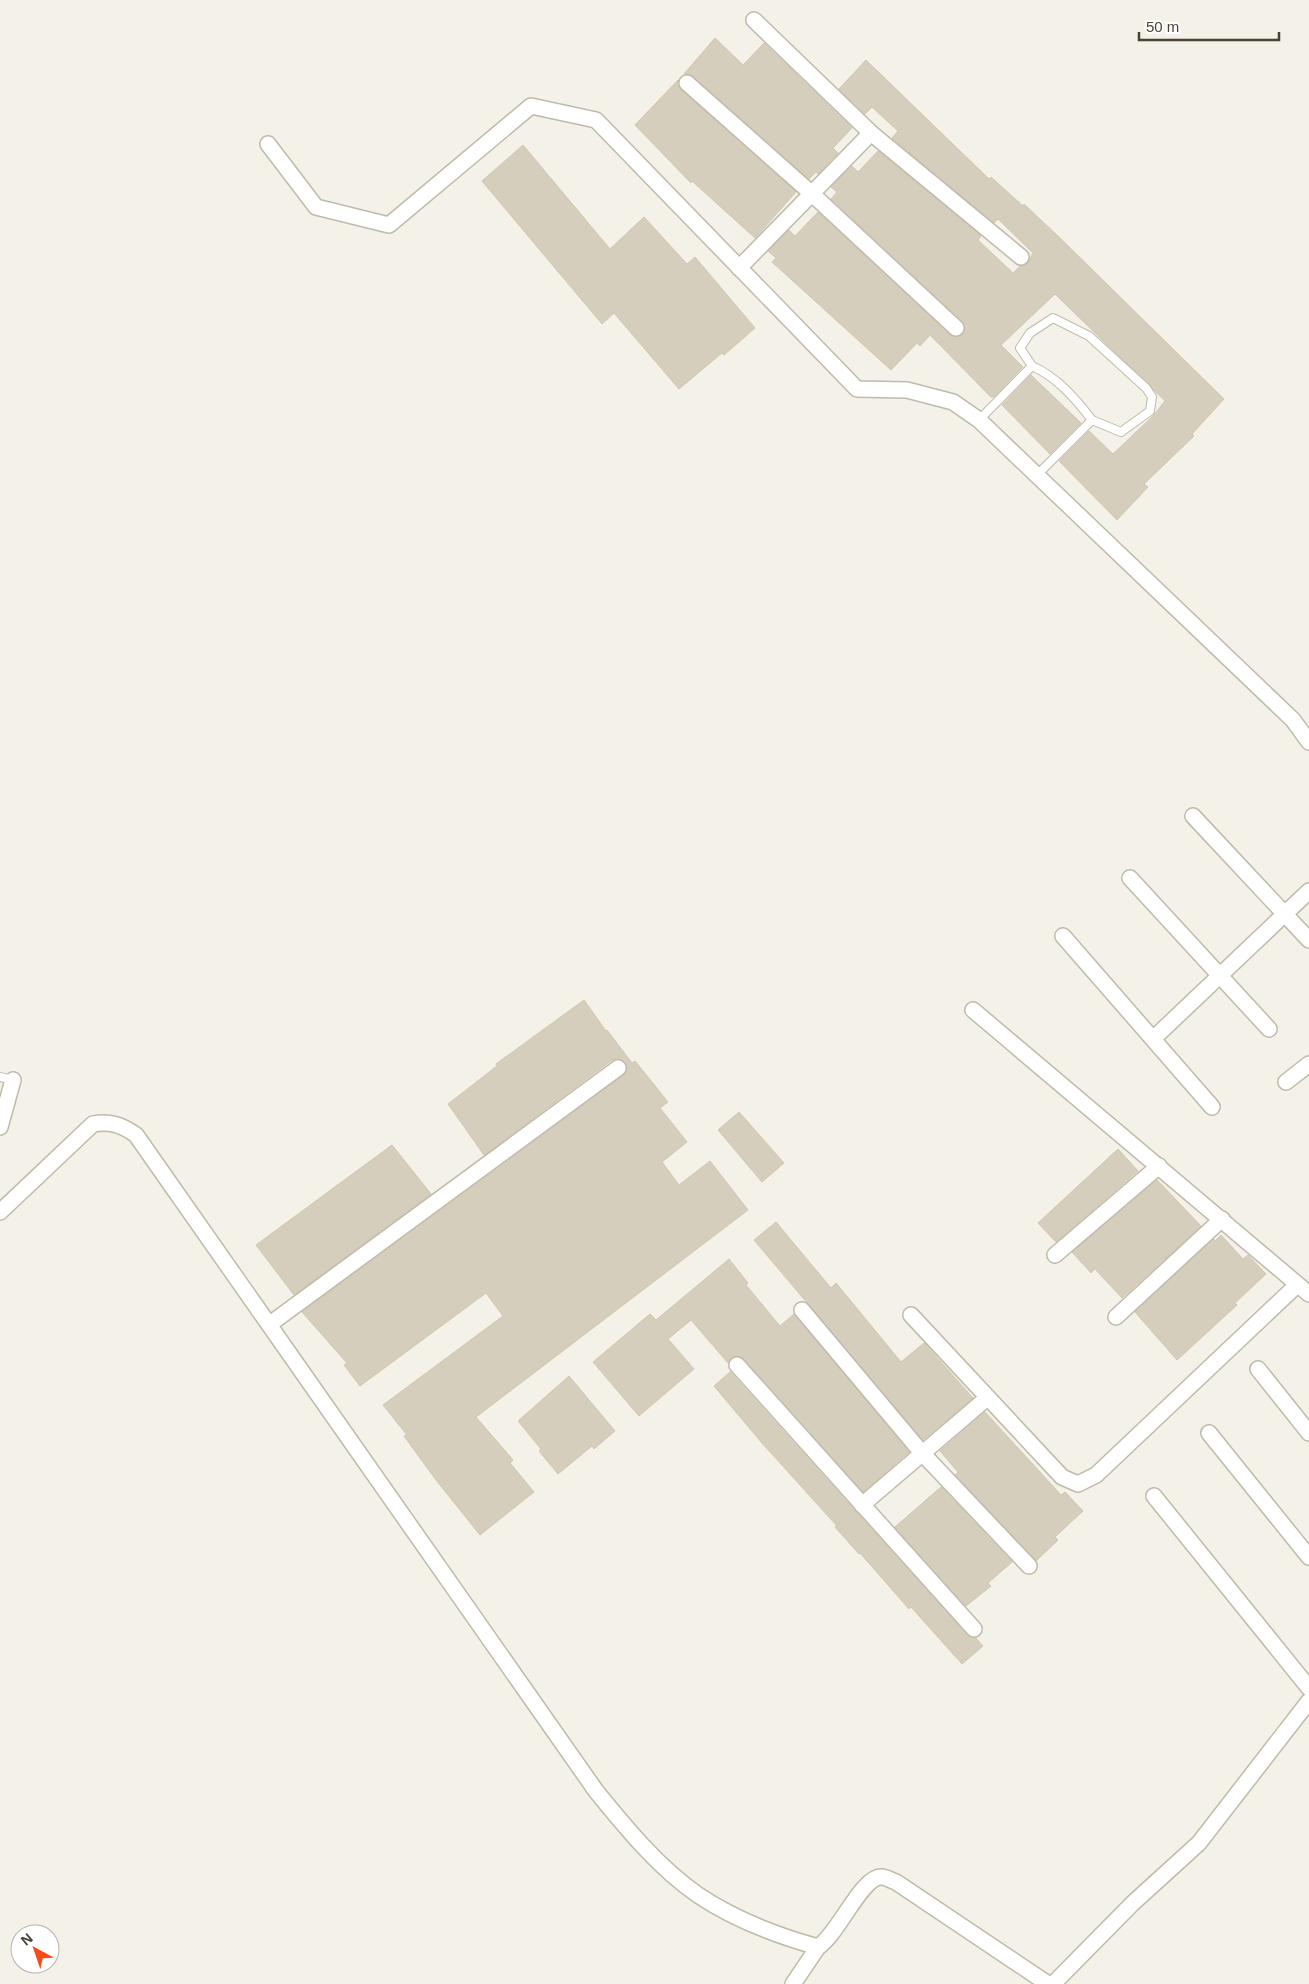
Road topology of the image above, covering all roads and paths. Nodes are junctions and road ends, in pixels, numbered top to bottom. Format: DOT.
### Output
graph roads {
  1 [pos="754,20"];
  2 [pos="687,83"];
  3 [pos="871,133"];
  4 [pos="268,144"];
  5 [pos="811,193"];
  6 [pos="1021,257"];
  7 [pos="739,268"];
  8 [pos="956,328"];
  9 [pos="1032,366"];
  10 [pos="979,420"];
  11 [pos="1092,420"];
  12 [pos="1038,474"];
  13 [pos="1309,742"];
  14 [pos="1193,816"];
  15 [pos="1130,878"];
  16 [pos="1309,892"];
  17 [pos="1285,914"];
  18 [pos="1063,936"];
  19 [pos="1309,940"];
  20 [pos="1219,977"];
  21 [pos="973,1010"];
  22 [pos="1269,1029"];
  23 [pos="1154,1038"];
  24 [pos="1309,1064"];
  25 [pos="618,1068"];
  26 [pos="7,1079"];
  27 [pos="1286,1082"];
  28 [pos="1212,1107"];
  29 [pos="0,1128"];
  30 [pos="1159,1166"];
  31 [pos="0,1212"];
  32 [pos="1222,1219"];
  33 [pos="1055,1255"];
  34 [pos="1303,1290"];
  35 [pos="802,1310"];
  36 [pos="911,1316"];
  37 [pos="1116,1317"];
  38 [pos="270,1324"];
  39 [pos="737,1365"];
  40 [pos="1258,1369"];
  41 [pos="987,1398"];
  42 [pos="1209,1433"];
  43 [pos="1309,1433"];
  44 [pos="922,1453"];
  45 [pos="1154,1496"];
  46 [pos="862,1505"];
  47 [pos="1309,1557"];
  48 [pos="1029,1566"];
  49 [pos="974,1629"];
  50 [pos="1309,1688"];
  51 [pos="1309,1701"];
  52 [pos="818,1947"];
  53 [pos="793,1984"];
  54 [pos="1048,1984"];
  55 [pos="1053,1984"];
  1 -- 3 [label="street"];
  2 -- 5 [label="street"];
  3 -- 5 [label="street"];
  3 -- 6 [label="street"];
  4 -- 7 [label="street"];
  5 -- 7 [label="street"];
  5 -- 8 [label="street"];
  7 -- 10 [label="street"];
  9 -- 10 [label="lane"];
  9 -- 11 [label="lane"];
  9 -- 11 [label="lane"];
  10 -- 12 [label="street"];
  11 -- 12 [label="lane"];
  12 -- 13 [label="street"];
  14 -- 17 [label="street"];
  15 -- 20 [label="street"];
  16 -- 17 [label="street"];
  17 -- 19 [label="street"];
  17 -- 20 [label="street"];
  18 -- 23 [label="street"];
  20 -- 22 [label="street"];
  20 -- 23 [label="street"];
  21 -- 30 [label="street"];
  23 -- 28 [label="street"];
  24 -- 27 [label="street"];
  25 -- 38 [label="street"];
  26 -- 29 [label="street"];
  30 -- 32 [label="street"];
  30 -- 33 [label="street"];
  31 -- 38 [label="street"];
  32 -- 34 [label="street"];
  32 -- 37 [label="street"];
  34 -- 41 [label="street"];
  35 -- 44 [label="street"];
  36 -- 41 [label="street"];
  38 -- 52 [label="street"];
  39 -- 46 [label="street"];
  40 -- 43 [label="street"];
  41 -- 44 [label="street"];
  42 -- 47 [label="street"];
  44 -- 46 [label="street"];
  44 -- 48 [label="street"];
  45 -- 50 [label="street"];
  46 -- 49 [label="street"];
  51 -- 55 [label="street"];
  52 -- 53 [label="street"];
  52 -- 54 [label="street"];
}
